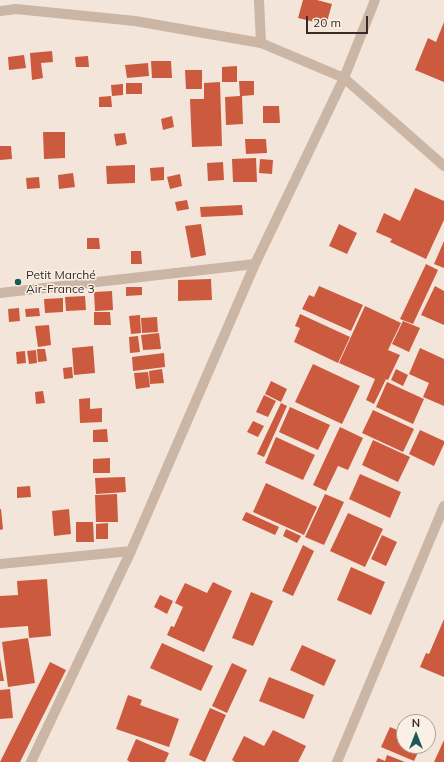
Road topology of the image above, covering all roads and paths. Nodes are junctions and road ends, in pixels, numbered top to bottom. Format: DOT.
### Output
graph roads {
  1 [pos="259,0"];
  2 [pos="375,0"];
  3 [pos="16,5"];
  4 [pos="0,11"];
  5 [pos="261,43"];
  6 [pos="344,78"];
  7 [pos="444,166"];
  8 [pos="255,264"];
  9 [pos="0,294"];
  10 [pos="444,506"];
  11 [pos="131,551"];
  12 [pos="0,564"];
  13 [pos="31,762"];
  14 [pos="337,762"];
  1 -- 5 [label="street"];
  2 -- 6 [label="street"];
  3 -- 4 [label="street"];
  3 -- 5 [label="street"];
  5 -- 6 [label="street"];
  6 -- 7 [label="street"];
  6 -- 8 [label="street"];
  8 -- 9 [label="street"];
  8 -- 11 [label="street"];
  10 -- 14 [label="street"];
  11 -- 12 [label="street"];
  11 -- 13 [label="street"];
}
